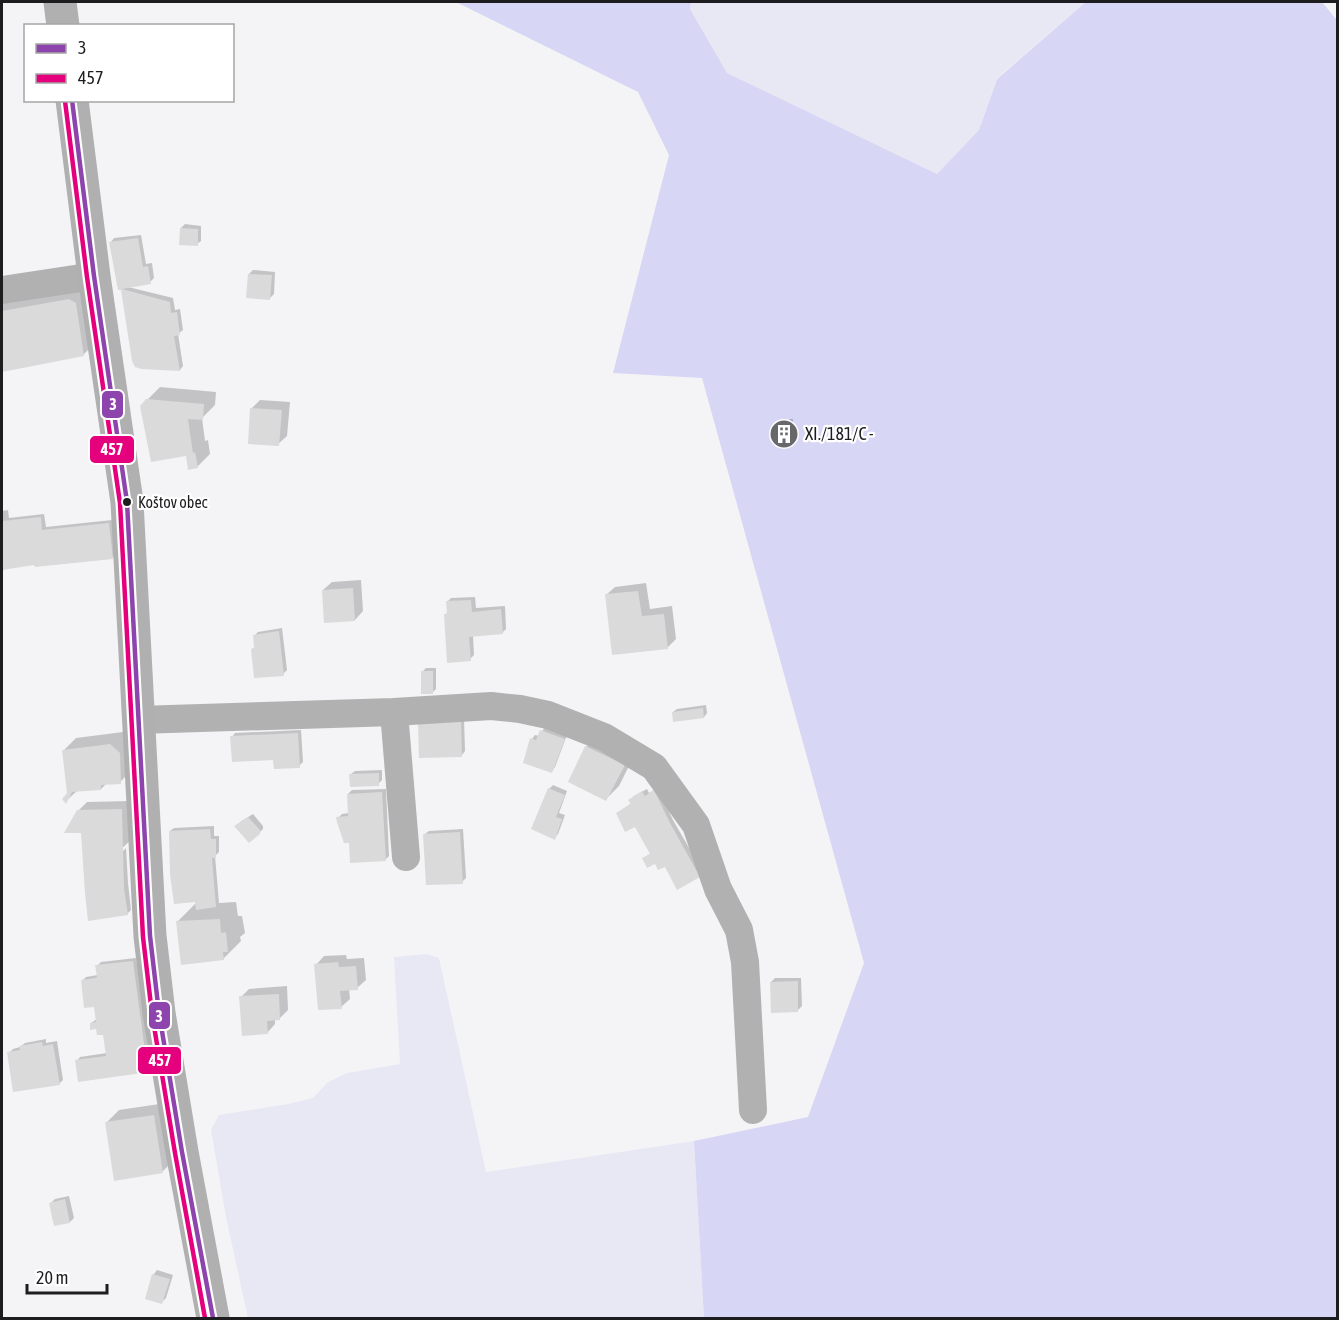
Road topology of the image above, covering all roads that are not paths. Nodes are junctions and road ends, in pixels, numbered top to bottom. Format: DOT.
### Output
graph roads {
  1 [pos="60,2"];
  2 [pos="63,24"];
  3 [pos="72,102"];
  4 [pos="94,276"];
  5 [pos="2,290"];
  6 [pos="394,712"];
  7 [pos="138,720"];
  8 [pos="406,857"];
  9 [pos="753,1110"];
  10 [pos="213,1318"];
  1 -- 2 [label="main road"];
  3 -- 4 [label="main road"];
  4 -- 5 [label="street"];
  4 -- 7 [label="main road"];
  6 -- 7 [label="street"];
  6 -- 8 [label="street"];
  6 -- 9 [label="street"];
  7 -- 10 [label="main road"];
}
